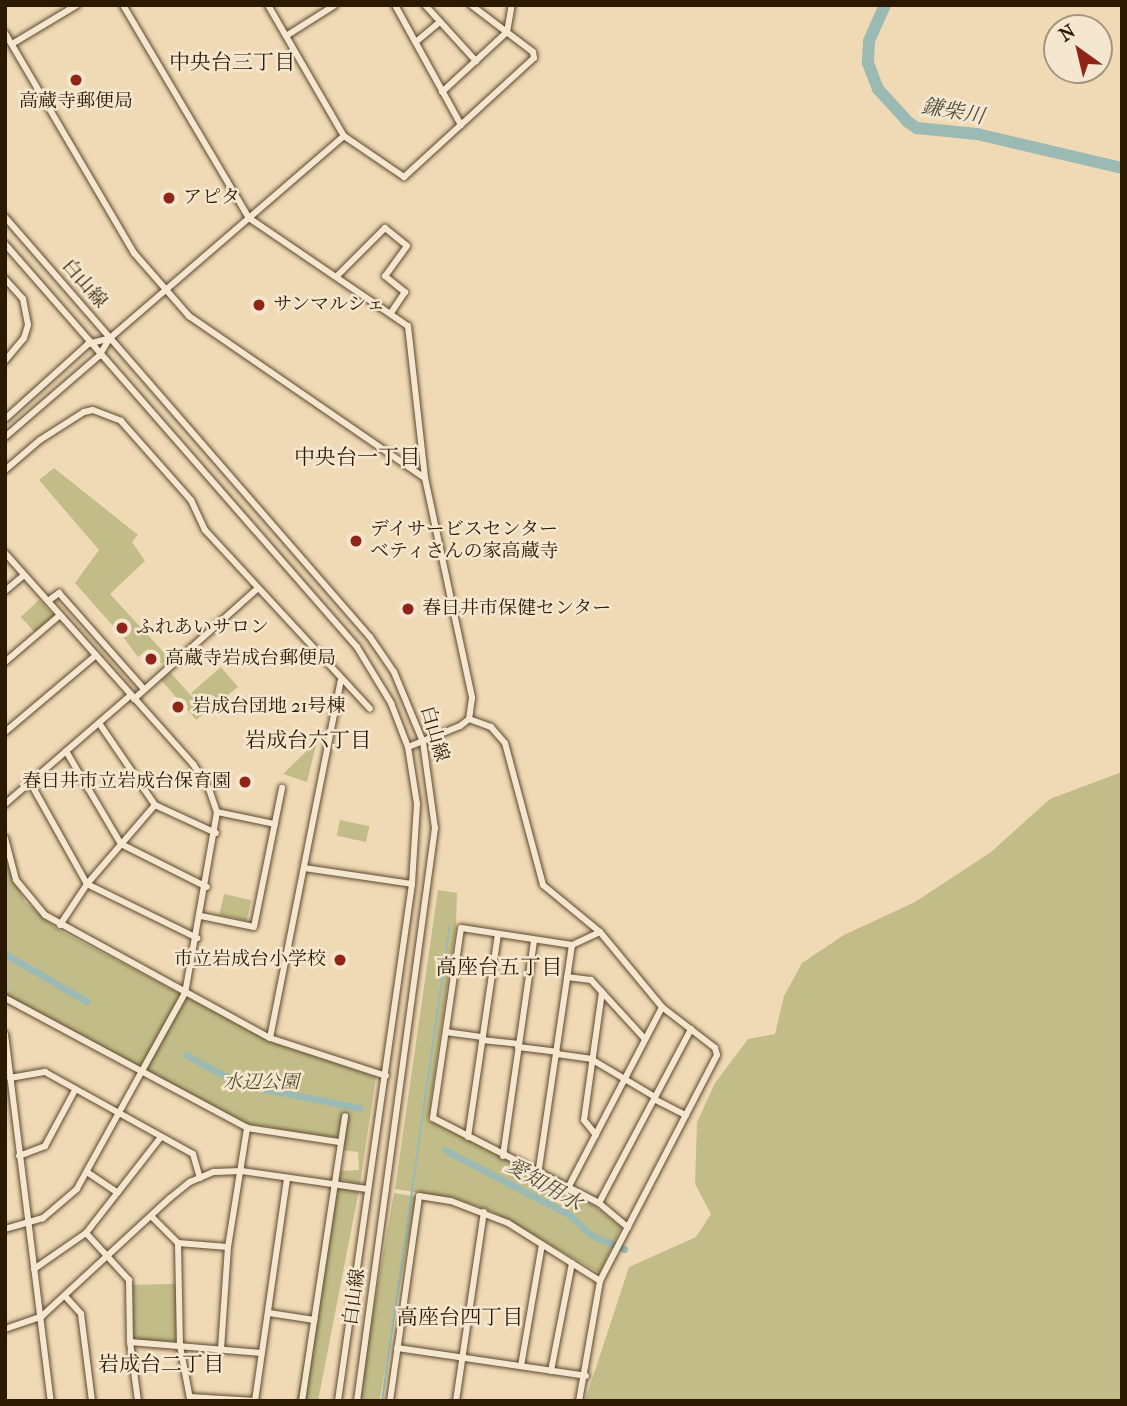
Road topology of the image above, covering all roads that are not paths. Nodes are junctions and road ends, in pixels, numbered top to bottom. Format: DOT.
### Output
graph roads {
  1 [pos="77,5"];
  2 [pos="123,5"];
  3 [pos="268,5"];
  4 [pos="335,5"];
  5 [pos="395,5"];
  6 [pos="425,5"];
  7 [pos="471,5"];
  8 [pos="512,5"];
  9 [pos="440,22"];
  10 [pos="507,32"];
  11 [pos="5,33"];
  12 [pos="286,36"];
  13 [pos="417,41"];
  14 [pos="12,44"];
  15 [pos="476,61"];
  16 [pos="442,92"];
  17 [pos="461,125"];
  18 [pos="344,136"];
  19 [pos="5,217"];
  20 [pos="249,218"];
  21 [pos="5,244"];
  22 [pos="337,276"];
  23 [pos="5,279"];
  24 [pos="167,290"];
  25 [pos="391,313"];
  26 [pos="110,338"];
  27 [pos="88,344"];
  28 [pos="99,356"];
  29 [pos="5,361"];
  30 [pos="5,419"];
  31 [pos="5,437"];
  32 [pos="5,470"];
  33 [pos="425,478"];
  34 [pos="5,553"];
  35 [pos="24,575"];
  36 [pos="257,589"];
  37 [pos="5,591"];
  38 [pos="48,601"];
  39 [pos="60,615"];
  40 [pos="96,655"];
  41 [pos="5,662"];
  42 [pos="341,681"];
  43 [pos="144,690"];
  44 [pos="133,697"];
  45 [pos="370,709"];
  46 [pos="469,719"];
  47 [pos="99,723"];
  48 [pos="5,732"];
  49 [pos="423,742"];
  50 [pos="408,747"];
  51 [pos="66,751"];
  52 [pos="30,782"];
  53 [pos="282,788"];
  54 [pos="5,804"];
  55 [pos="155,805"];
  56 [pos="217,812"];
  57 [pos="275,824"];
  58 [pos="216,833"];
  59 [pos="5,838"];
  60 [pos="121,844"];
  61 [pos="304,868"];
  62 [pos="87,884"];
  63 [pos="412,884"];
  64 [pos="206,887"];
  65 [pos="201,916"];
  66 [pos="60,925"];
  67 [pos="600,932"];
  68 [pos="498,934"];
  69 [pos="197,939"];
  70 [pos="534,940"];
  71 [pos="572,945"];
  72 [pos="568,977"];
  73 [pos="602,992"];
  74 [pos="185,993"];
  75 [pos="5,998"];
  76 [pos="662,1007"];
  77 [pos="691,1029"];
  78 [pos="446,1032"];
  79 [pos="5,1034"];
  80 [pos="270,1038"];
  81 [pos="482,1038"];
  82 [pos="645,1038"];
  83 [pos="519,1045"];
  84 [pos="557,1053"];
  85 [pos="591,1059"];
  86 [pos="142,1072"];
  87 [pos="386,1076"];
  88 [pos="10,1078"];
  89 [pos="624,1079"];
  90 [pos="75,1090"];
  91 [pos="654,1098"];
  92 [pos="119,1114"];
  93 [pos="686,1115"];
  94 [pos="345,1116"];
  95 [pos="247,1128"];
  96 [pos="596,1135"];
  97 [pos="161,1137"];
  98 [pos="468,1137"];
  99 [pos="340,1142"];
  100 [pos="19,1156"];
  101 [pos="503,1156"];
  102 [pos="241,1171"];
  103 [pos="87,1172"];
  104 [pos="538,1175"];
  105 [pos="200,1178"];
  106 [pos="288,1178"];
  107 [pos="334,1184"];
  108 [pos="569,1186"];
  109 [pos="369,1189"];
  110 [pos="118,1193"];
  111 [pos="599,1203"];
  112 [pos="484,1212"];
  113 [pos="151,1216"];
  114 [pos="26,1225"];
  115 [pos="628,1227"];
  116 [pos="5,1229"];
  117 [pos="86,1233"];
  118 [pos="178,1243"];
  119 [pos="542,1245"];
  120 [pos="228,1247"];
  121 [pos="107,1256"];
  122 [pos="572,1264"];
  123 [pos="34,1269"];
  124 [pos="600,1281"];
  125 [pos="65,1296"];
  126 [pos="269,1313"];
  127 [pos="42,1316"];
  128 [pos="314,1320"];
  129 [pos="5,1329"];
  130 [pos="130,1342"];
  131 [pos="180,1346"];
  132 [pos="397,1348"];
  133 [pos="221,1349"];
  134 [pos="262,1353"];
  135 [pos="462,1357"];
  136 [pos="521,1366"];
  137 [pos="551,1371"];
  138 [pos="586,1376"];
  139 [pos="190,1399"];
  140 [pos="51,1401"];
  141 [pos="92,1401"];
  142 [pos="138,1401"];
  143 [pos="302,1401"];
  144 [pos="338,1401"];
  145 [pos="357,1401"];
  146 [pos="390,1401"];
  147 [pos="456,1401"];
  148 [pos="579,1401"];
  1 -- 14 [label="street"];
  2 -- 20 [label="street"];
  3 -- 12 [label="street"];
  4 -- 12 [label="street"];
  5 -- 13 [label="street"];
  6 -- 9 [label="street"];
  7 -- 10 [label="street"];
  8 -- 10 [label="street"];
  9 -- 13 [label="street"];
  9 -- 15 [label="street"];
  10 -- 15 [label="street"];
  10 -- 17 [label="street"];
  11 -- 14 [label="street"];
  12 -- 18 [label="street"];
  13 -- 16 [label="street"];
  14 -- 24 [label="street"];
  15 -- 16 [label="street"];
  16 -- 17 [label="street"];
  17 -- 18 [label="street"];
  18 -- 20 [label="street"];
  19 -- 26 [label="street, 白山線"];
  20 -- 22 [label="street"];
  20 -- 24 [label="street"];
  21 -- 27 [label="street, 白山線"];
  22 -- 25 [label="street"];
  22 -- 25 [label="street"];
  23 -- 29 [label="street"];
  24 -- 26 [label="street"];
  24 -- 33 [label="street"];
  25 -- 33 [label="street"];
  26 -- 27 [label="street"];
  26 -- 28 [label="street"];
  26 -- 49 [label="street, 白山線"];
  27 -- 28 [label="street, 白山線"];
  27 -- 30 [label="street"];
  28 -- 31 [label="street"];
  28 -- 50 [label="street, 白山線"];
  32 -- 36 [label="street"];
  33 -- 46 [label="street"];
  34 -- 35 [label="street"];
  35 -- 37 [label="street"];
  35 -- 38 [label="street"];
  36 -- 42 [label="street"];
  36 -- 43 [label="street"];
  38 -- 39 [label="street"];
  38 -- 43 [label="street"];
  39 -- 40 [label="street"];
  39 -- 41 [label="street"];
  40 -- 44 [label="street"];
  40 -- 48 [label="street"];
  42 -- 45 [label="street"];
  42 -- 61 [label="street"];
  43 -- 44 [label="street"];
  44 -- 47 [label="street"];
  44 -- 56 [label="street"];
  46 -- 49 [label="street"];
  46 -- 67 [label="street"];
  47 -- 51 [label="street"];
  47 -- 55 [label="street"];
  49 -- 50 [label="street"];
  49 -- 145 [label="street, 白山線"];
  50 -- 63 [label="street, 白山線"];
  51 -- 52 [label="street"];
  51 -- 60 [label="street"];
  52 -- 54 [label="street"];
  52 -- 62 [label="street"];
  53 -- 57 [label="street"];
  55 -- 58 [label="street"];
  55 -- 60 [label="street"];
  56 -- 57 [label="street"];
  56 -- 58 [label="street"];
  57 -- 65 [label="street"];
  58 -- 64 [label="street"];
  59 -- 66 [label="street"];
  60 -- 62 [label="street"];
  60 -- 64 [label="street"];
  61 -- 63 [label="street"];
  61 -- 80 [label="street"];
  62 -- 66 [label="street"];
  62 -- 69 [label="street"];
  63 -- 87 [label="street, 白山線"];
  64 -- 65 [label="street"];
  65 -- 69 [label="street"];
  66 -- 74 [label="street"];
  67 -- 71 [label="street"];
  67 -- 76 [label="street"];
  68 -- 70 [label="street"];
  68 -- 78 [label="street"];
  68 -- 81 [label="street"];
  69 -- 74 [label="street"];
  70 -- 71 [label="street"];
  70 -- 83 [label="street"];
  71 -- 72 [label="street"];
  72 -- 73 [label="street"];
  72 -- 84 [label="street"];
  73 -- 82 [label="street"];
  73 -- 85 [label="street"];
  74 -- 80 [label="street"];
  74 -- 86 [label="street"];
  75 -- 86 [label="street"];
  76 -- 77 [label="street"];
  76 -- 82 [label="street"];
  77 -- 91 [label="street"];
  77 -- 93 [label="street"];
  78 -- 81 [label="street"];
  78 -- 98 [label="street"];
  79 -- 88 [label="street"];
  80 -- 87 [label="street"];
  81 -- 83 [label="street"];
  81 -- 98 [label="street"];
  82 -- 89 [label="street"];
  83 -- 84 [label="street"];
  83 -- 101 [label="street"];
  84 -- 85 [label="street"];
  84 -- 104 [label="street"];
  85 -- 89 [label="street"];
  85 -- 96 [label="street"];
  86 -- 92 [label="street"];
  86 -- 95 [label="street"];
  87 -- 109 [label="street, 白山線"];
  88 -- 90 [label="street"];
  88 -- 100 [label="street"];
  89 -- 91 [label="street"];
  89 -- 96 [label="street"];
  90 -- 92 [label="street"];
  90 -- 100 [label="street"];
  91 -- 93 [label="street"];
  91 -- 111 [label="street"];
  92 -- 97 [label="street"];
  92 -- 103 [label="street"];
  93 -- 115 [label="street"];
  94 -- 99 [label="street"];
  95 -- 99 [label="street"];
  95 -- 102 [label="street"];
  96 -- 108 [label="street"];
  97 -- 105 [label="street"];
  97 -- 110 [label="street"];
  98 -- 101 [label="street"];
  99 -- 107 [label="street"];
  100 -- 114 [label="street"];
  101 -- 104 [label="street"];
  102 -- 105 [label="street"];
  102 -- 106 [label="street"];
  102 -- 120 [label="street"];
  103 -- 110 [label="street"];
  103 -- 114 [label="street"];
  104 -- 108 [label="street"];
  105 -- 113 [label="street"];
  106 -- 107 [label="street"];
  106 -- 126 [label="street"];
  107 -- 109 [label="street"];
  107 -- 128 [label="street"];
  108 -- 111 [label="street"];
  109 -- 144 [label="street, 白山線"];
  110 -- 117 [label="street"];
  111 -- 115 [label="street"];
  112 -- 119 [label="street"];
  112 -- 132 [label="street"];
  112 -- 135 [label="street"];
  113 -- 118 [label="street"];
  113 -- 121 [label="street"];
  114 -- 116 [label="street"];
  114 -- 123 [label="street"];
  115 -- 124 [label="street"];
  117 -- 121 [label="street"];
  117 -- 123 [label="street"];
  118 -- 120 [label="street"];
  118 -- 131 [label="street"];
  119 -- 122 [label="street"];
  119 -- 136 [label="street"];
  120 -- 133 [label="street"];
  121 -- 125 [label="street"];
  121 -- 130 [label="street"];
  122 -- 124 [label="street"];
  122 -- 137 [label="street"];
  123 -- 127 [label="street"];
  124 -- 138 [label="street"];
  125 -- 127 [label="street"];
  125 -- 141 [label="street"];
  126 -- 128 [label="street"];
  126 -- 134 [label="street"];
  127 -- 129 [label="street"];
  127 -- 140 [label="street"];
  128 -- 143 [label="street"];
  130 -- 131 [label="street"];
  130 -- 142 [label="street"];
  131 -- 133 [label="street"];
  131 -- 139 [label="street"];
  132 -- 135 [label="street"];
  132 -- 146 [label="street"];
  133 -- 134 [label="street"];
  134 -- 139 [label="street"];
  135 -- 136 [label="street"];
  135 -- 147 [label="street"];
  136 -- 137 [label="street"];
  137 -- 138 [label="street"];
  138 -- 148 [label="street"];
}
